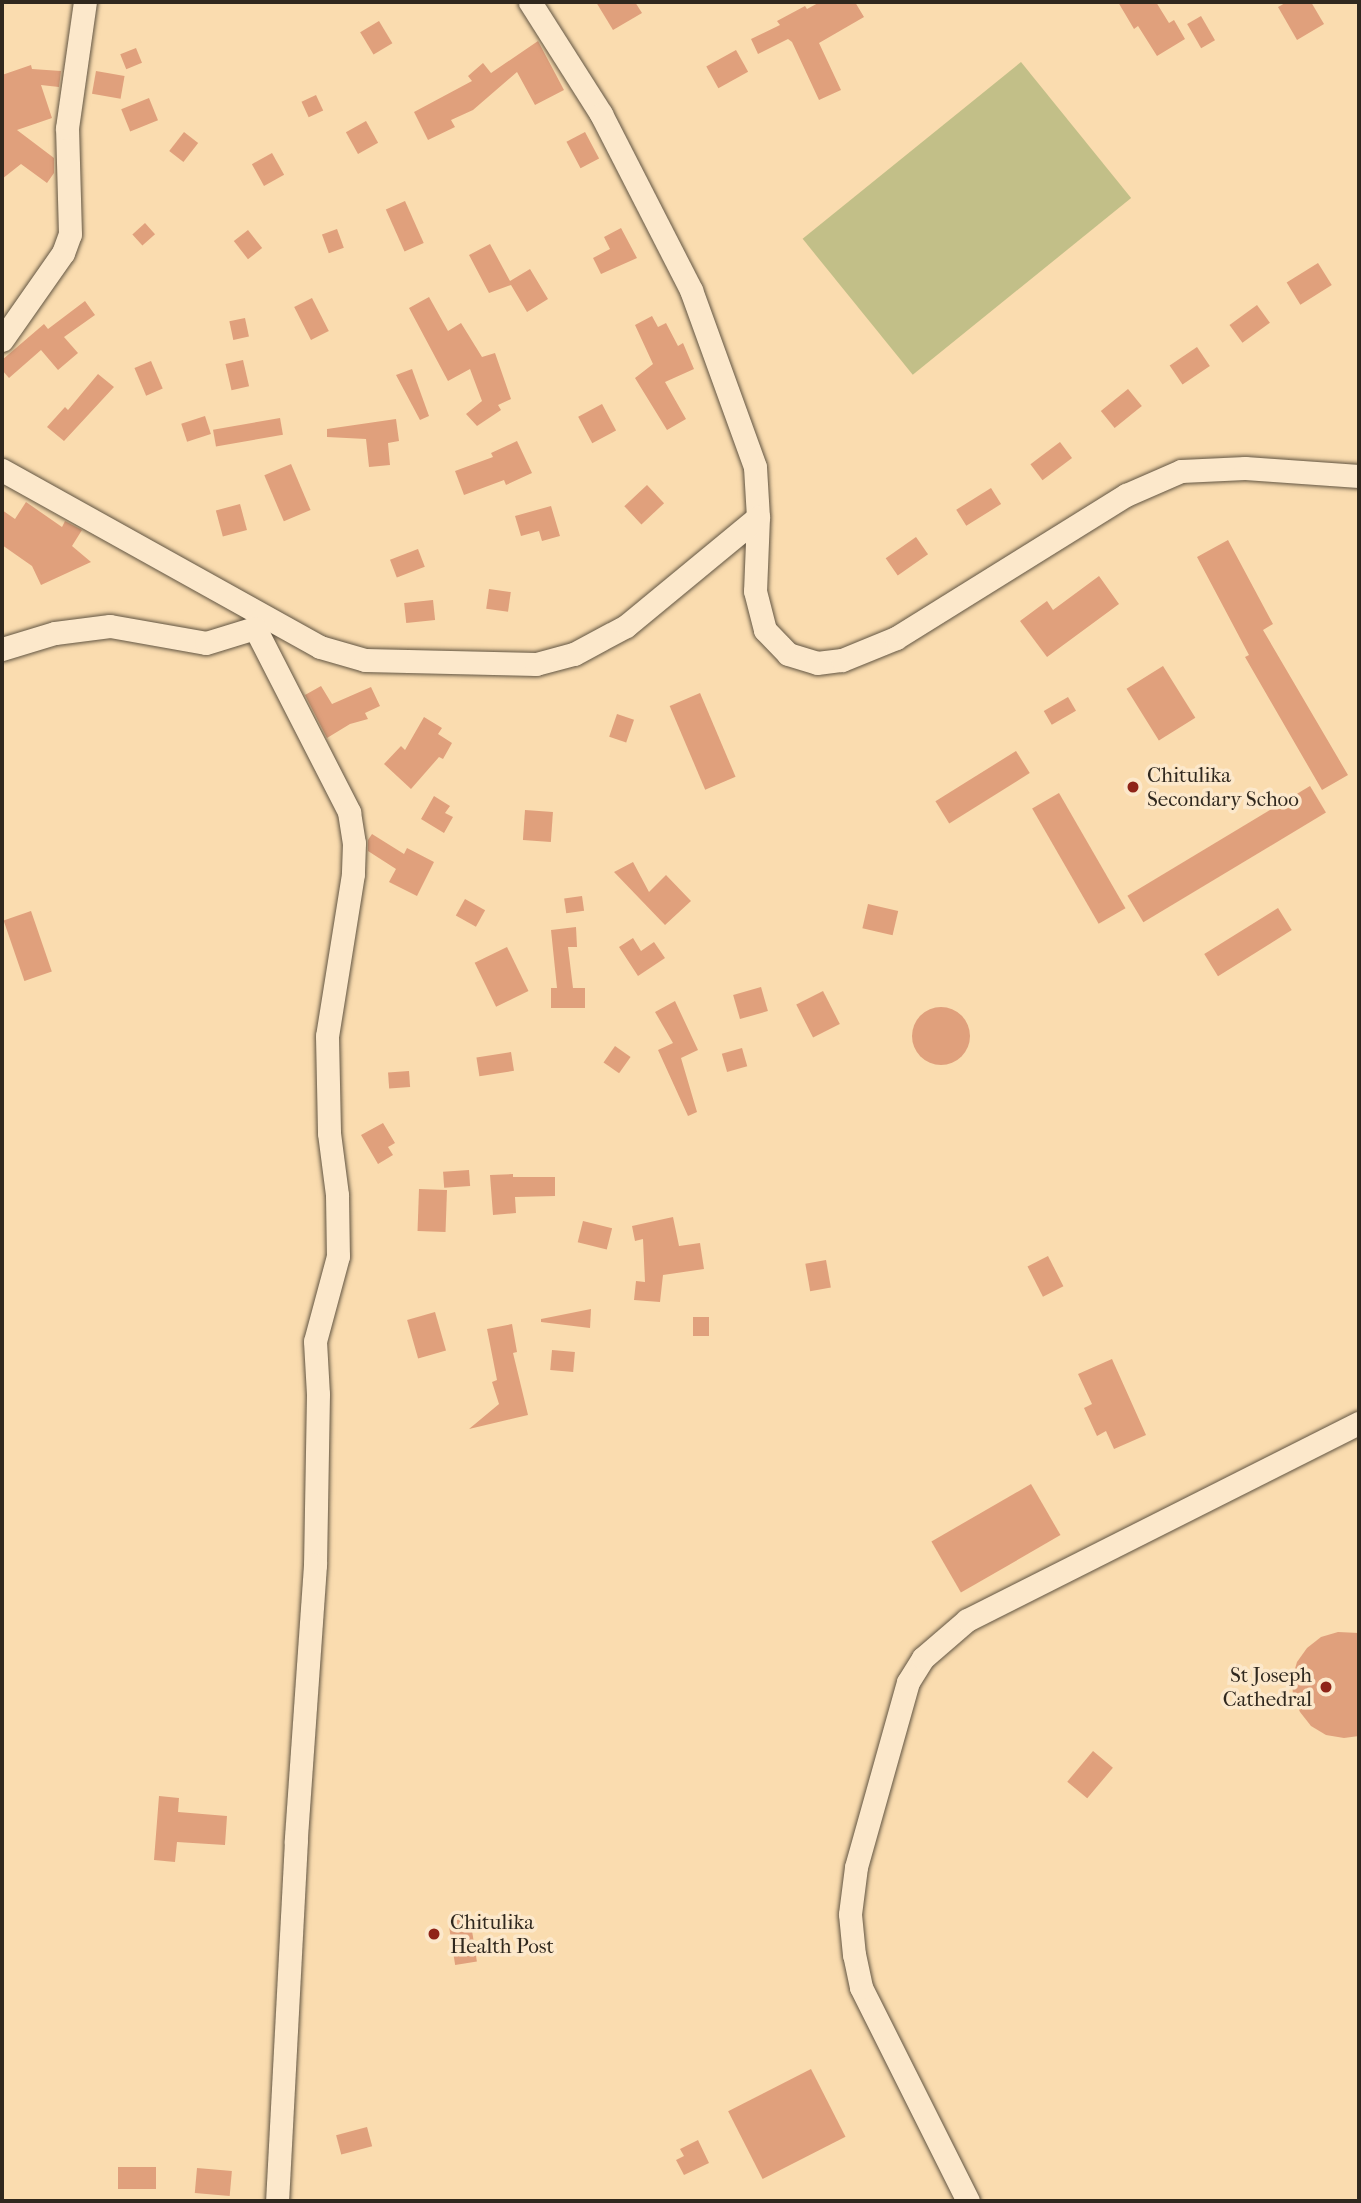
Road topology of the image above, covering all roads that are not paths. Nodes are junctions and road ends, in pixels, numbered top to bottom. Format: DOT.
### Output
graph roads {
  1 [pos="85,2"];
  2 [pos="530,2"];
  3 [pos="2,341"];
  4 [pos="2,470"];
  5 [pos="1359,477"];
  6 [pos="758,517"];
  7 [pos="260,622"];
  8 [pos="2,649"];
  9 [pos="1359,1423"];
  10 [pos="277,2201"];
  11 [pos="968,2201"];
  1 -- 3 [label="street"];
  2 -- 6 [label="street"];
  4 -- 7 [label="street"];
  5 -- 6 [label="street"];
  6 -- 7 [label="street"];
  7 -- 8 [label="street"];
  7 -- 10 [label="street"];
  9 -- 11 [label="street"];
}
